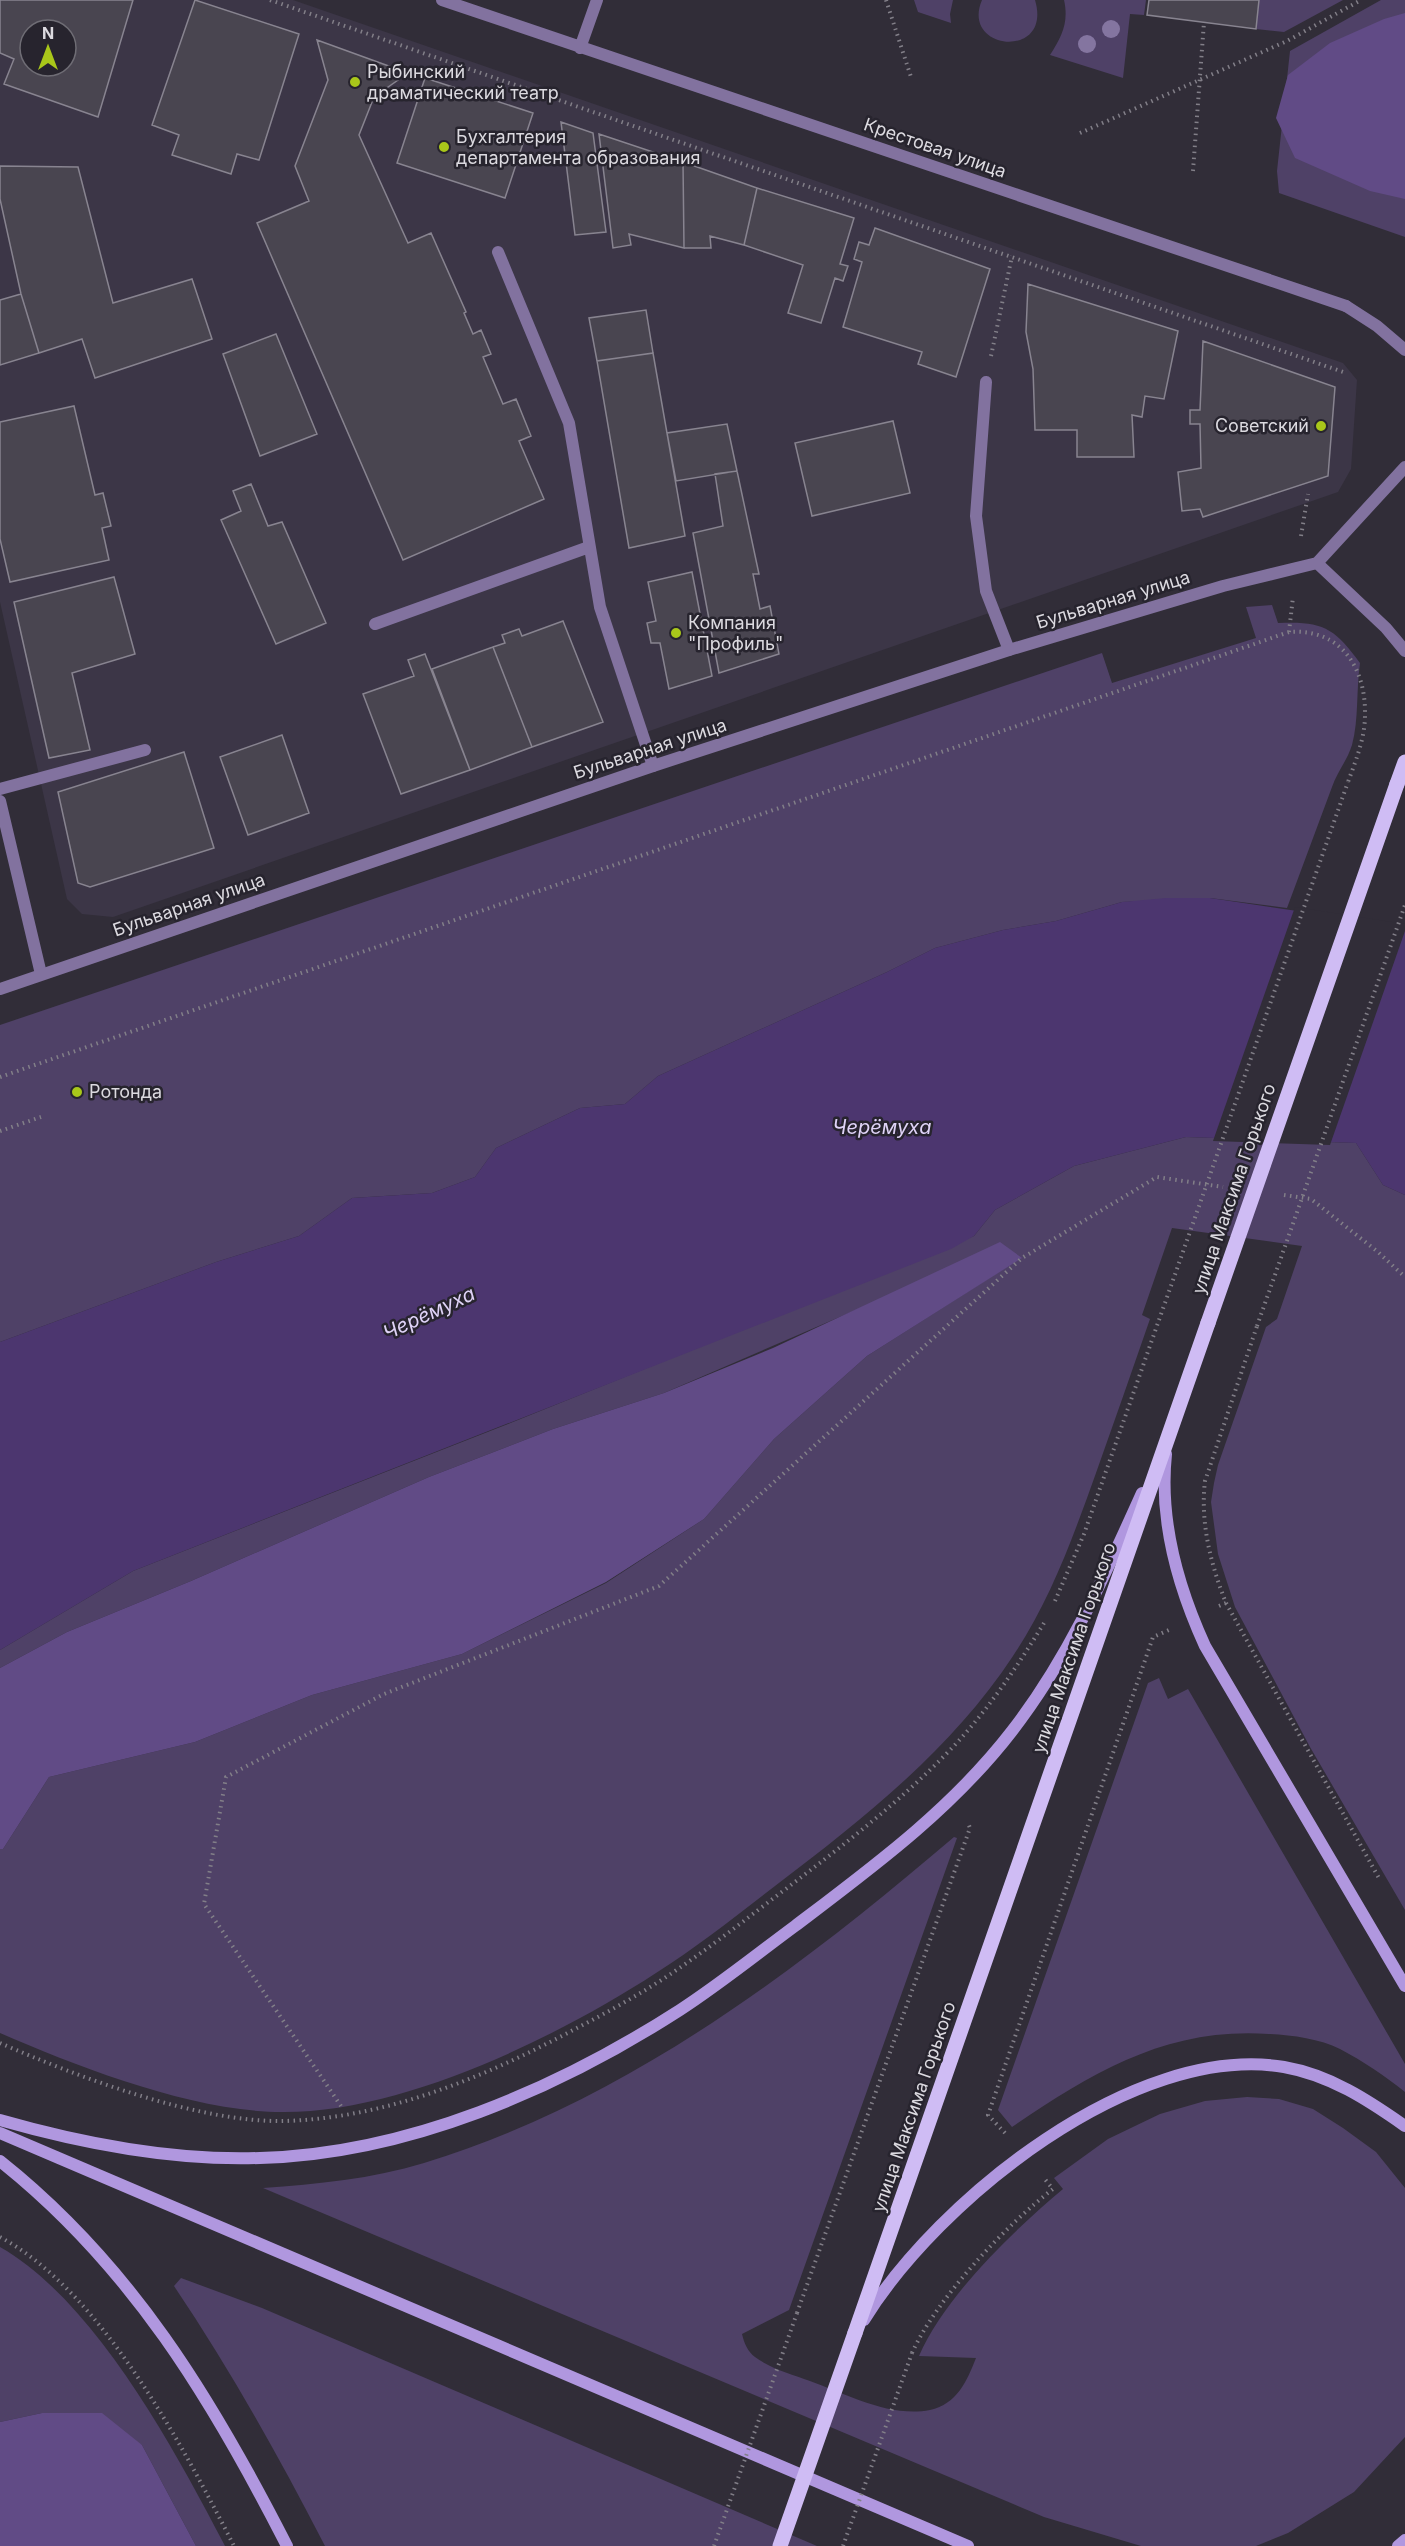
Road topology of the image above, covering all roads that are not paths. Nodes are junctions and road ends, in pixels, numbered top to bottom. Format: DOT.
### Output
graph roads {
  1 [pos="442,0"];
  2 [pos="597,0"];
  3 [pos="580,48"];
  4 [pos="498,252"];
  5 [pos="1405,350"];
  6 [pos="986,382"];
  7 [pos="1405,467"];
  8 [pos="589,547"];
  9 [pos="1317,563"];
  10 [pos="375,624"];
  11 [pos="1009,650"];
  12 [pos="1405,651"];
  13 [pos="145,750"];
  14 [pos="1405,762"];
  15 [pos="653,766"];
  16 [pos="0,789"];
  17 [pos="0,801"];
  18 [pos="41,974"];
  19 [pos="0,989"];
  20 [pos="1171,1429"];
  21 [pos="1405,1986"];
  22 [pos="0,2120"];
  23 [pos="1405,2126"];
  24 [pos="0,2133"];
  25 [pos="0,2161"];
  26 [pos="855,2333"];
  27 [pos="1405,2540"];
  28 [pos="287,2546"];
  29 [pos="780,2546"];
  30 [pos="968,2546"];
  31 [pos="1398,2546"];
  1 -- 3 [label="street, Крестовая улица"];
  2 -- 3 [label="street"];
  3 -- 5 [label="street, Крестовая улица"];
  4 -- 8 [label="street"];
  6 -- 11 [label="street"];
  7 -- 9 [label="street"];
  8 -- 10 [label="street"];
  8 -- 15 [label="street"];
  9 -- 11 [label="street, Бульварная улица"];
  9 -- 12 [label="street"];
  11 -- 15 [label="street, Бульварная улица"];
  13 -- 16 [label="street"];
  14 -- 20 [label="main road, улица Максима Горького, bridge"];
  15 -- 18 [label="street, Бульварная улица"];
  17 -- 18 [label="street"];
  18 -- 19 [label="street, Бульварная улица"];
  20 -- 21 [label="main road"];
  20 -- 22 [label="main road"];
  20 -- 26 [label="main road, улица Максима Горького"];
  23 -- 26 [label="main road"];
  24 -- 30 [label="main road"];
  25 -- 28 [label="main road"];
  26 -- 29 [label="main road, улица Максима Горького, bridge"];
  27 -- 31 [label="main road"];
}
